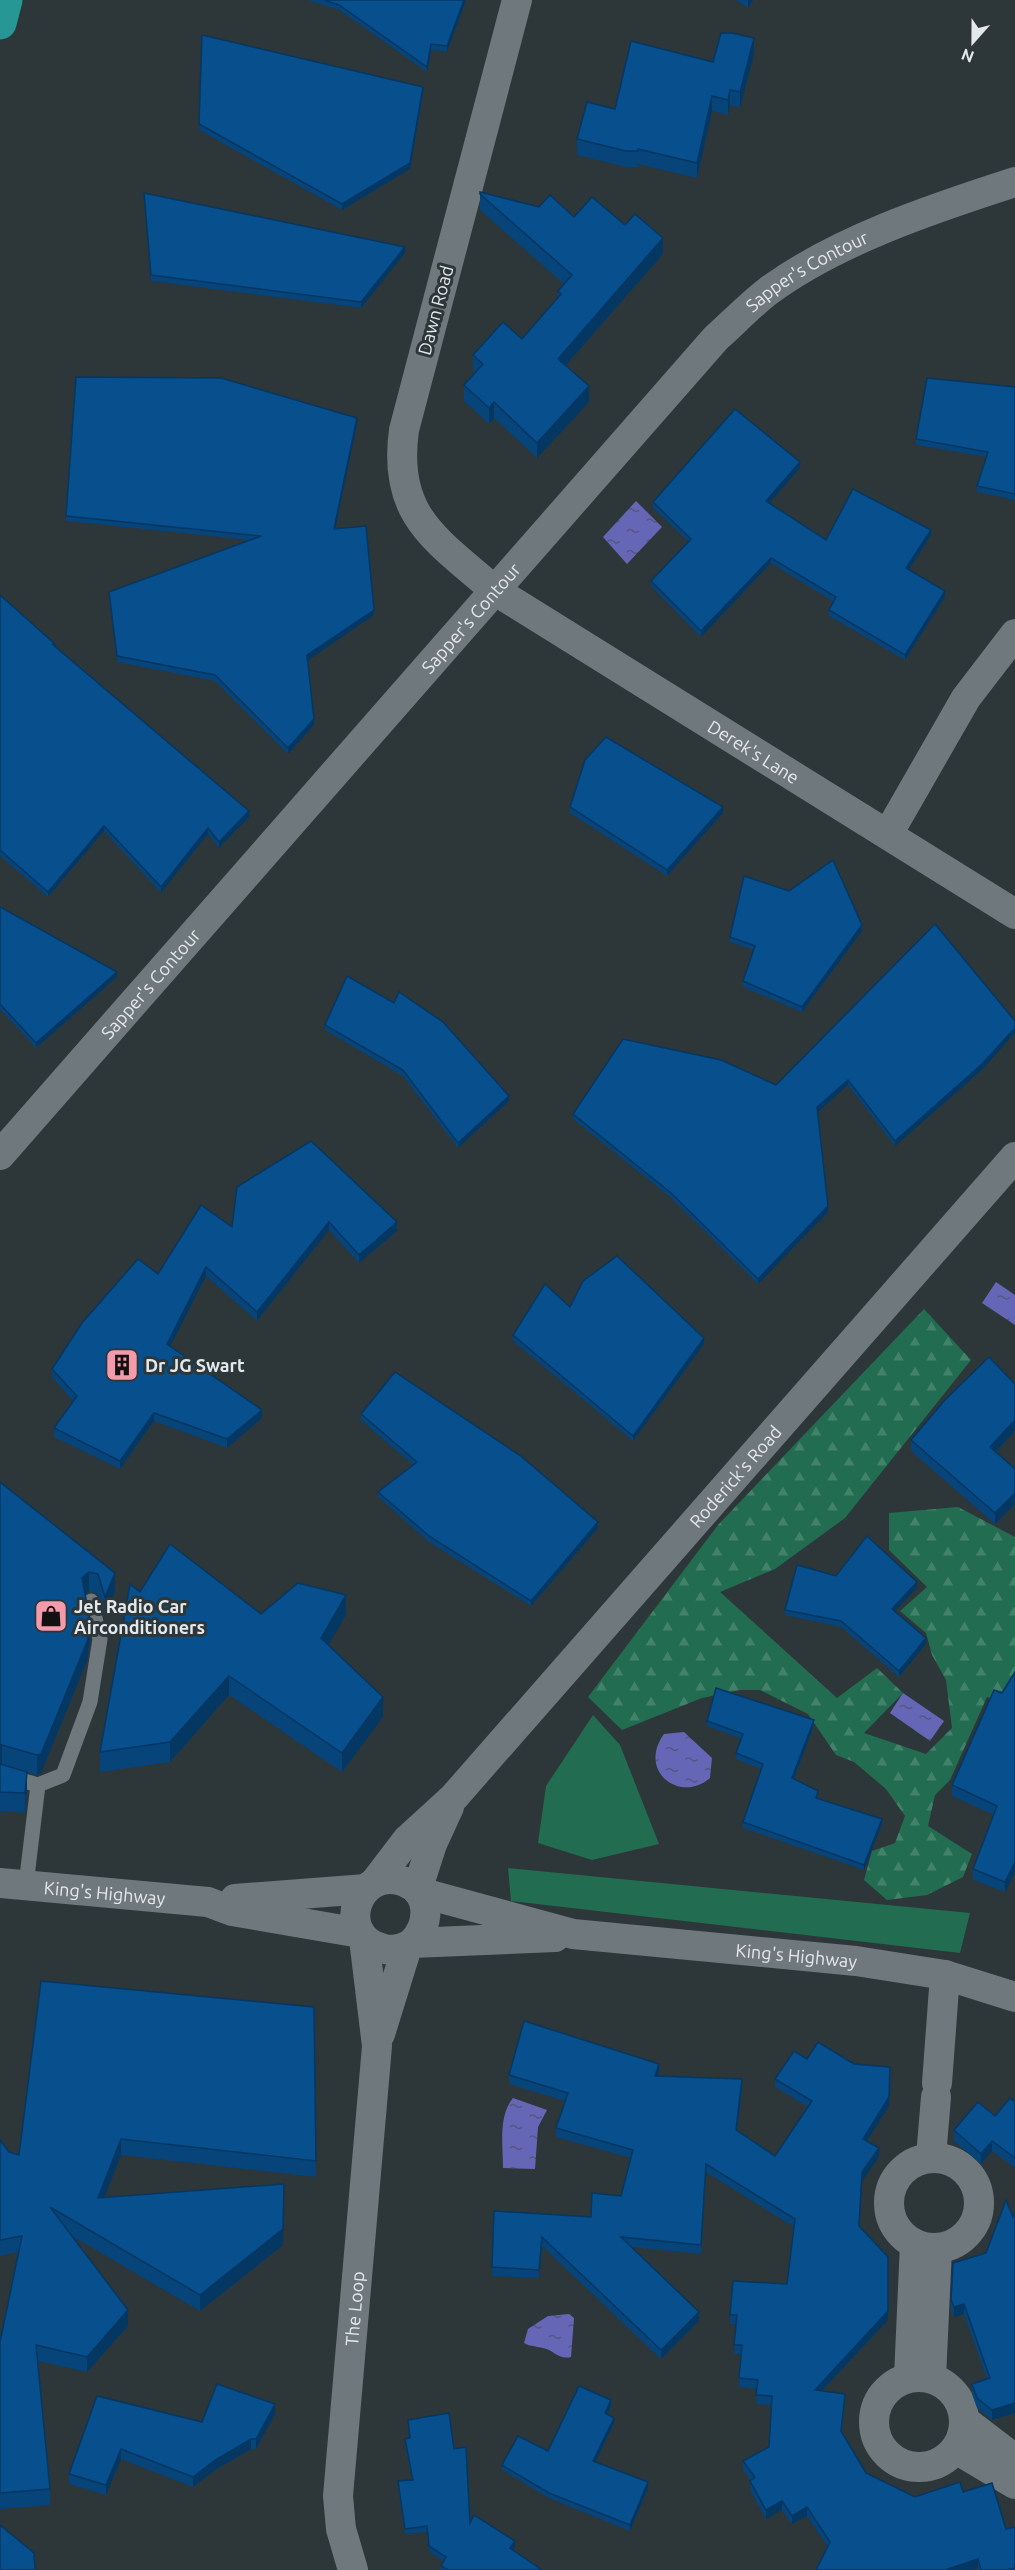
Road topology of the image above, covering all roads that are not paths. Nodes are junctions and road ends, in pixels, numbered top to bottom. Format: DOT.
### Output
graph roads {
  1 [pos="6,0"];
  2 [pos="517,0"];
  3 [pos="0,23"];
  4 [pos="1015,182"];
  5 [pos="494,590"];
  6 [pos="1015,634"];
  7 [pos="888,834"];
  8 [pos="1015,914"];
  9 [pos="0,1155"];
  10 [pos="1015,1157"];
  11 [pos="91,1601"];
  12 [pos="0,1774"];
  13 [pos="38,1785"];
  14 [pos="454,1797"];
  15 [pos="13,1884"];
  16 [pos="370,1885"];
  17 [pos="418,1891"];
  18 [pos="208,1902"];
  19 [pos="573,1934"];
  20 [pos="362,1936"];
  21 [pos="409,1945"];
  22 [pos="945,1975"];
  23 [pos="1013,1991"];
  24 [pos="377,2046"];
  25 [pos="931,2157"];
  26 [pos="926,2246"];
  27 [pos="920,2378"];
  28 [pos="961,2435"];
  29 [pos="1015,2459"];
  30 [pos="1015,2484"];
  31 [pos="346,2569"];
  1 -- 3 [label="highway"];
  2 -- 5 [label="street, Dawn Road"];
  4 -- 5 [label="street, Sapper's Contour"];
  5 -- 7 [label="street, Derek's Lane"];
  5 -- 9 [label="street, Sapper's Contour"];
  6 -- 7 [label="street"];
  7 -- 8 [label="street, Derek's Lane"];
  10 -- 14 [label="street, Roderick's Road"];
  11 -- 13 [label="lane"];
  12 -- 13 [label="lane"];
  13 -- 15 [label="lane"];
  14 -- 16 [label="street, Roderick's Road"];
  14 -- 17 [label="street, Roderick's Road"];
  15 -- 18 [label="street, King's Highway"];
  16 -- 17 [label="street"];
  16 -- 18 [label="street, King's Highway"];
  16 -- 20 [label="street"];
  17 -- 19 [label="street, King's Highway"];
  17 -- 21 [label="street"];
  18 -- 20 [label="street, King's Highway"];
  19 -- 21 [label="street, King's Highway"];
  19 -- 22 [label="street, King's Highway"];
  20 -- 21 [label="street"];
  20 -- 24 [label="street, The Loop"];
  21 -- 24 [label="street, The Loop"];
  22 -- 23 [label="street, King's Highway"];
  22 -- 25 [label="street"];
  24 -- 31 [label="street, The Loop"];
  25 -- 26 [label="street"];
  25 -- 26 [label="street"];
  26 -- 27 [label="street"];
  27 -- 28 [label="street"];
  27 -- 28 [label="street"];
  28 -- 29 [label="street"];
  28 -- 30 [label="street"];
}
